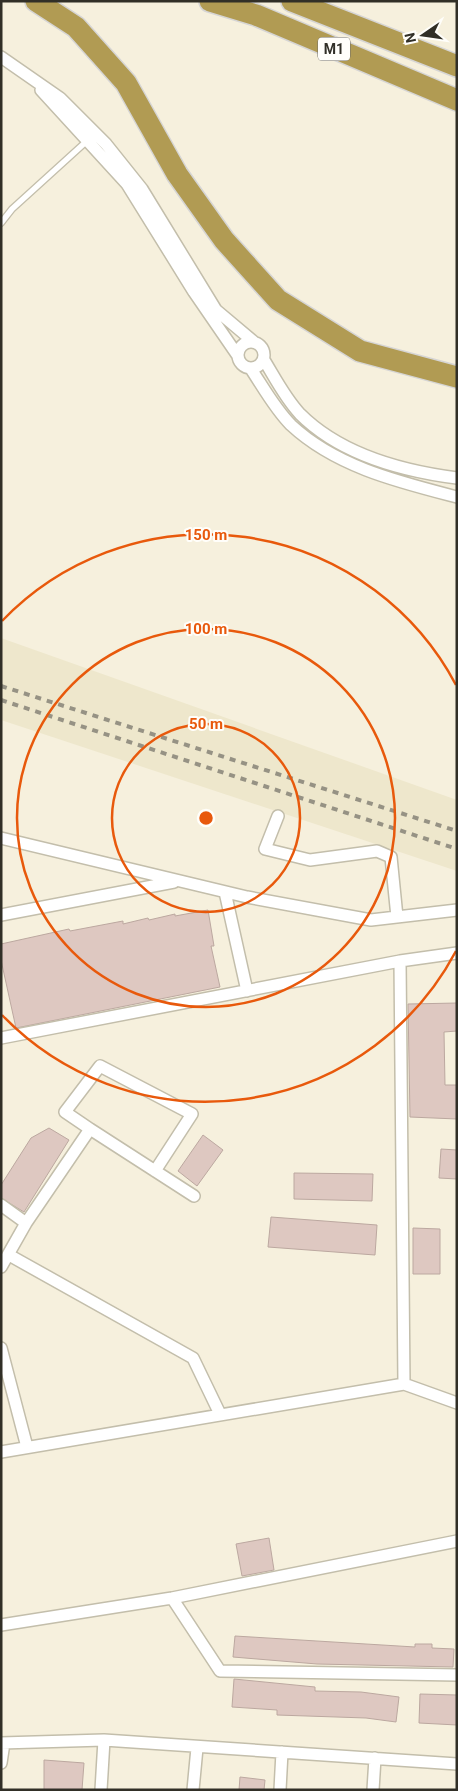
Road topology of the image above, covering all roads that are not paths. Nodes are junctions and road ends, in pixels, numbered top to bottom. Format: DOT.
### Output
graph roads {
  1 [pos="36,1"];
  2 [pos="210,1"];
  3 [pos="292,1"];
  4 [pos="1,57"];
  5 [pos="457,66"];
  6 [pos="28,76"];
  7 [pos="457,100"];
  8 [pos="88,140"];
  9 [pos="1,223"];
  10 [pos="254,342"];
  11 [pos="238,356"];
  12 [pos="264,360"];
  13 [pos="250,369"];
  14 [pos="457,377"];
  15 [pos="457,478"];
  16 [pos="457,497"];
  17 [pos="278,816"];
  18 [pos="1,838"];
  19 [pos="178,881"];
  20 [pos="225,892"];
  21 [pos="457,910"];
  22 [pos="1,914"];
  23 [pos="397,917"];
  24 [pos="457,953"];
  25 [pos="400,961"];
  26 [pos="247,990"];
  27 [pos="1,1038"];
  28 [pos="90,1130"];
  29 [pos="155,1171"];
  30 [pos="194,1196"];
  31 [pos="1,1205"];
  32 [pos="26,1223"];
  33 [pos="9,1255"];
  34 [pos="1,1267"];
  35 [pos="1,1348"];
  36 [pos="404,1384"];
  37 [pos="457,1403"];
  38 [pos="220,1414"];
  39 [pos="27,1447"];
  40 [pos="1,1452"];
  41 [pos="457,1540"];
  42 [pos="172,1598"];
  43 [pos="1,1625"];
  44 [pos="457,1676"];
  45 [pos="104,1740"];
  46 [pos="3,1743"];
  47 [pos="198,1748"];
  48 [pos="282,1752"];
  49 [pos="375,1758"];
  50 [pos="1,1763"];
  51 [pos="457,1764"];
  52 [pos="101,1790"];
  53 [pos="193,1790"];
  54 [pos="280,1790"];
  55 [pos="373,1790"];
  1 -- 14 [label="highway"];
  2 -- 7 [label="highway, M1"];
  3 -- 5 [label="highway, M1"];
  4 -- 6 [label="street"];
  6 -- 8 [label="street"];
  6 -- 10 [label="street"];
  8 -- 9 [label="lane"];
  8 -- 11 [label="street"];
  10 -- 11 [label="street"];
  10 -- 12 [label="street"];
  11 -- 13 [label="street"];
  12 -- 13 [label="street"];
  12 -- 15 [label="street"];
  13 -- 16 [label="street"];
  17 -- 23 [label="street"];
  18 -- 19 [label="street"];
  19 -- 20 [label="street"];
  19 -- 22 [label="street"];
  20 -- 23 [label="street"];
  20 -- 26 [label="street"];
  21 -- 23 [label="street"];
  24 -- 25 [label="street"];
  25 -- 26 [label="street"];
  25 -- 36 [label="street"];
  26 -- 27 [label="street"];
  28 -- 29 [label="street"];
  28 -- 29 [label="street"];
  28 -- 32 [label="street"];
  29 -- 30 [label="street"];
  31 -- 32 [label="street"];
  32 -- 33 [label="street"];
  33 -- 34 [label="street"];
  33 -- 38 [label="street"];
  35 -- 39 [label="street"];
  36 -- 37 [label="street"];
  36 -- 38 [label="street"];
  38 -- 39 [label="street"];
  39 -- 40 [label="street"];
  41 -- 42 [label="street"];
  42 -- 43 [label="street"];
  42 -- 44 [label="street"];
  45 -- 46 [label="street"];
  45 -- 47 [label="street"];
  45 -- 52 [label="street"];
  46 -- 50 [label="street"];
  47 -- 48 [label="street"];
  47 -- 53 [label="street"];
  48 -- 49 [label="street"];
  48 -- 54 [label="street"];
  49 -- 51 [label="street"];
  49 -- 55 [label="street"];
}
